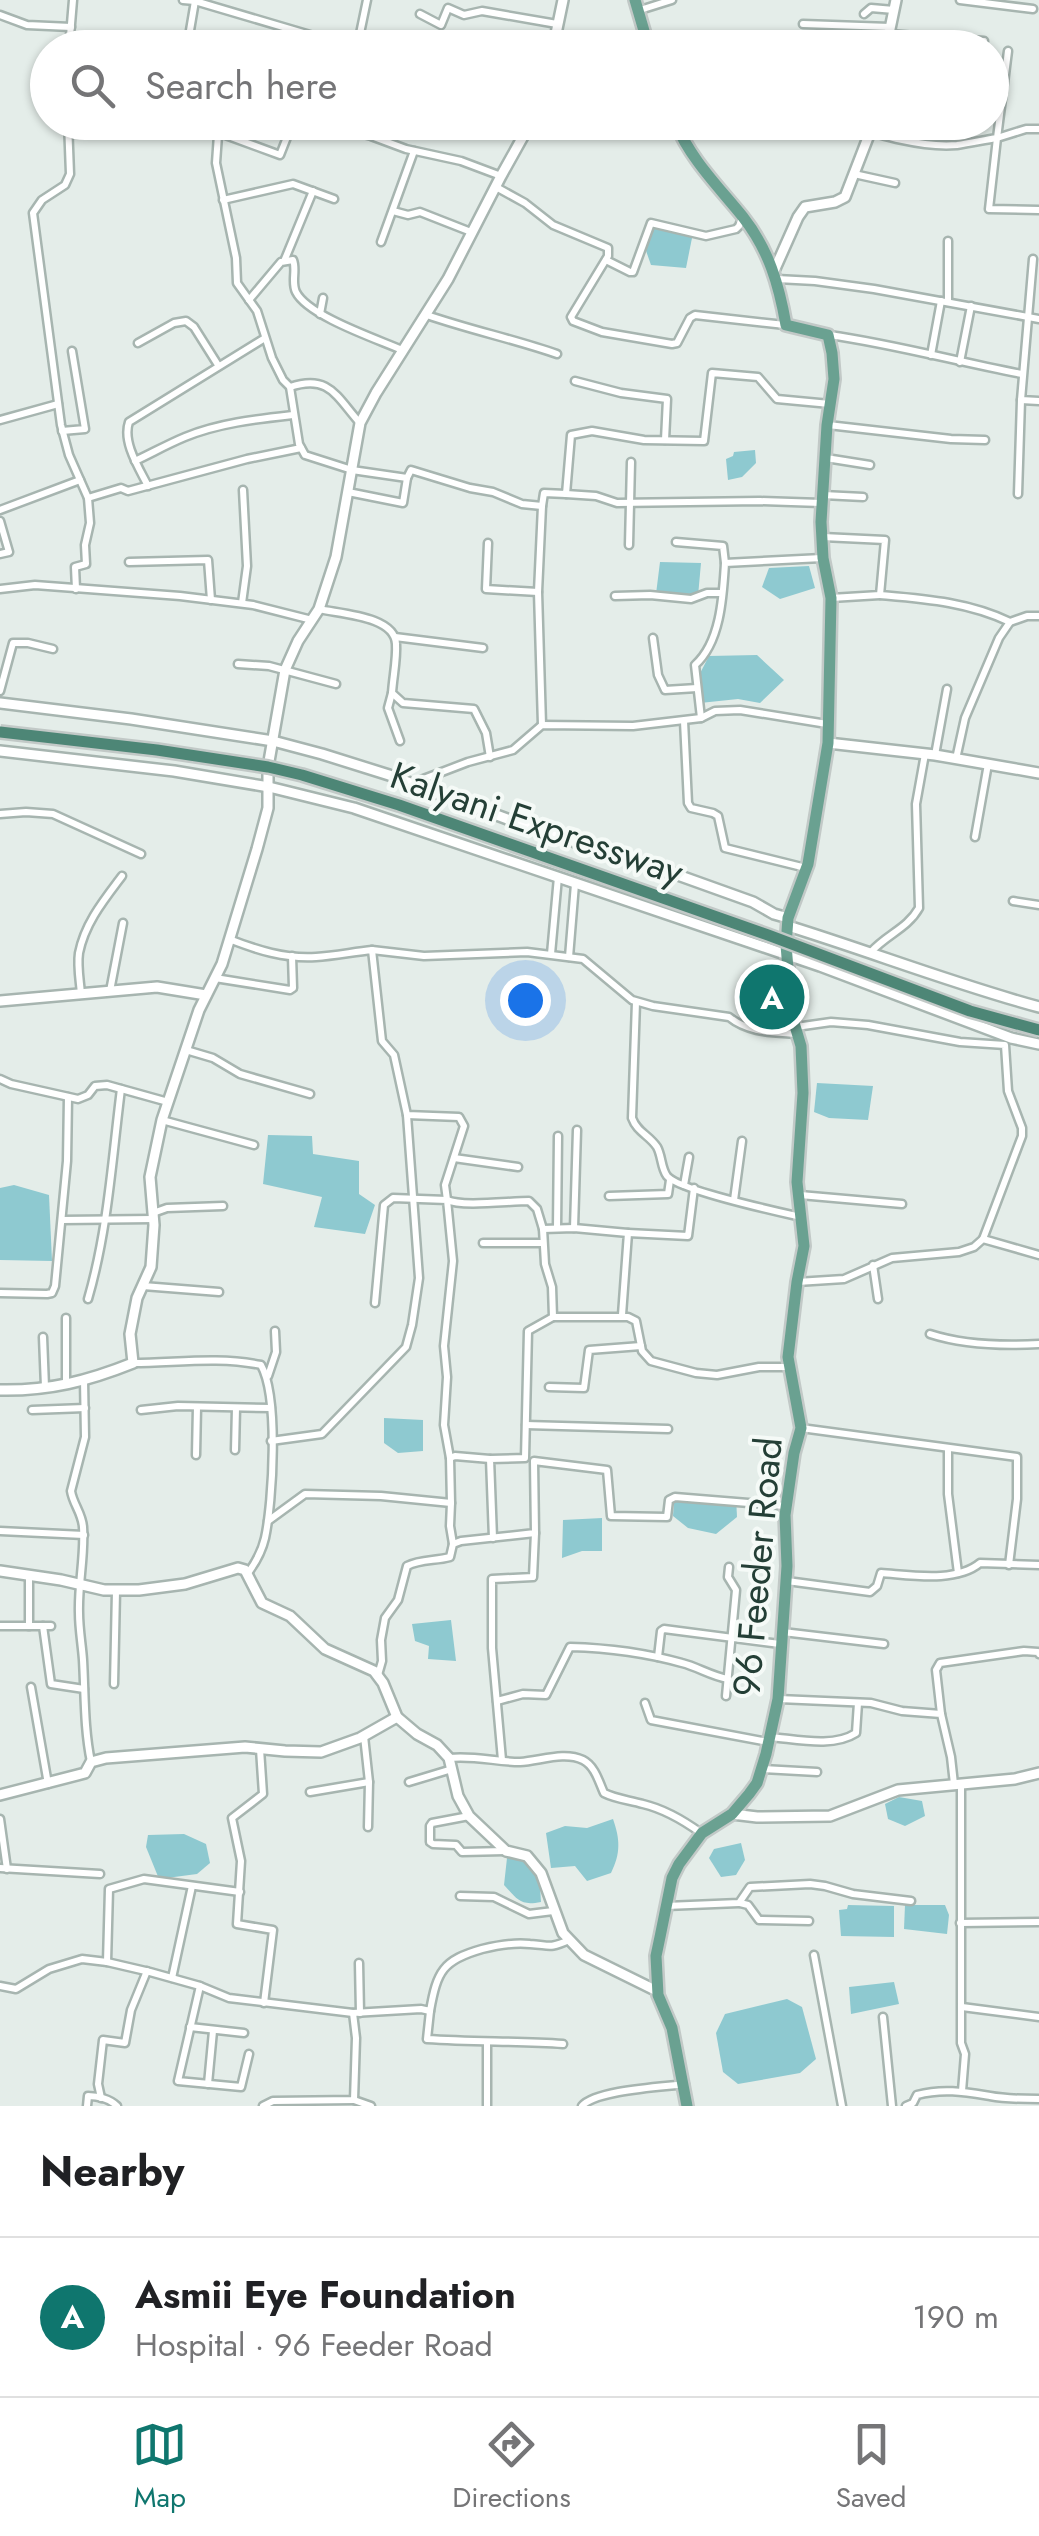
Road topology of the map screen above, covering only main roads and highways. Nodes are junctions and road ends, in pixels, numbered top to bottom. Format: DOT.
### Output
graph roads {
  1 [pos="637,5"];
  2 [pos="644,30"];
  3 [pos="684,140"];
  4 [pos="0,732"];
  5 [pos="1039,1030"];
  6 [pos="688,2106"];
  1 -- 2 [label="main road"];
  3 -- 6 [label="main road, 96 Feeder Road"];
  4 -- 5 [label="highway, Kalyani Expressway, bridge"];
}
